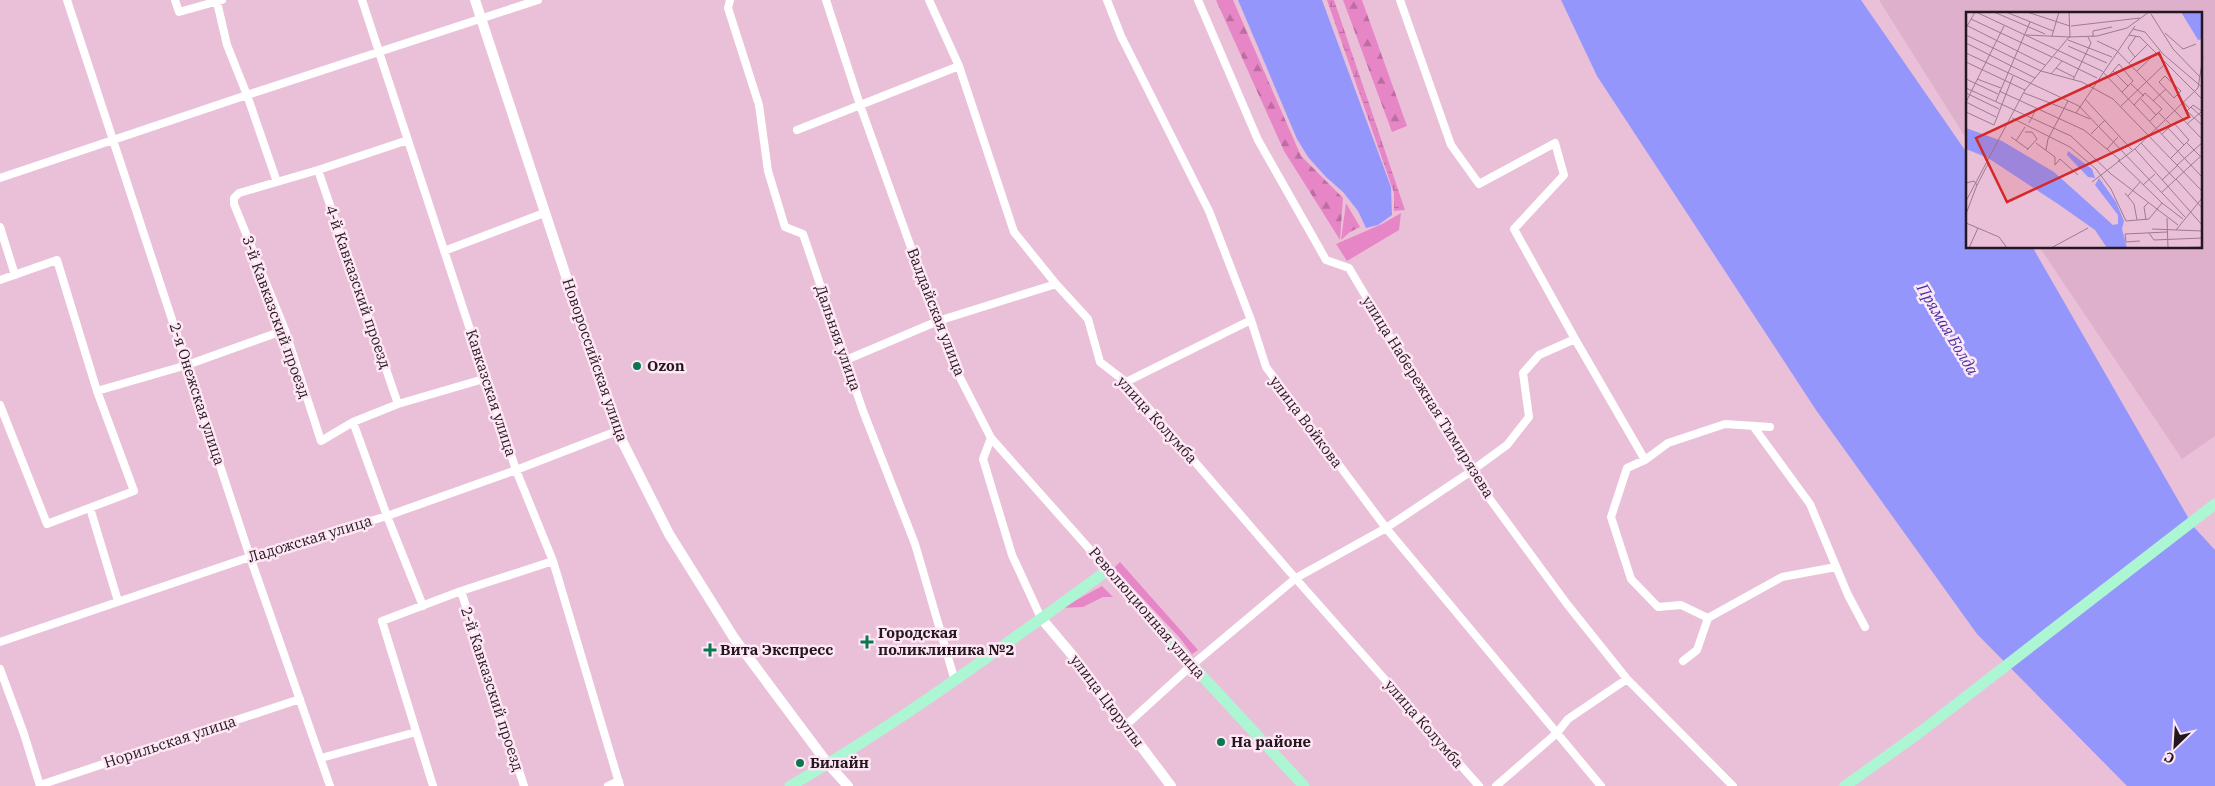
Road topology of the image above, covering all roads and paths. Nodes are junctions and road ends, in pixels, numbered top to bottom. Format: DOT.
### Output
graph roads {
  1 [pos="67,0"];
  2 [pos="175,0"];
  3 [pos="362,0"];
  4 [pos="475,0"];
  5 [pos="538,0"];
  6 [pos="730,0"];
  7 [pos="826,0"];
  8 [pos="929,0"];
  9 [pos="1107,0"];
  10 [pos="1198,0"];
  11 [pos="1400,0"];
  12 [pos="220,1"];
  13 [pos="481,20"];
  14 [pos="379,53"];
  15 [pos="959,66"];
  16 [pos="247,94"];
  17 [pos="860,105"];
  18 [pos="797,130"];
  19 [pos="112,140"];
  20 [pos="408,140"];
  21 [pos="318,170"];
  22 [pos="0,178"];
  23 [pos="277,182"];
  24 [pos="544,213"];
  25 [pos="0,228"];
  26 [pos="444,251"];
  27 [pos="15,275"];
  28 [pos="0,280"];
  29 [pos="1056,284"];
  30 [pos="1251,320"];
  31 [pos="938,321"];
  32 [pos="284,330"];
  33 [pos="1575,339"];
  34 [pos="846,360"];
  35 [pos="187,365"];
  36 [pos="487,378"];
  37 [pos="1126,382"];
  38 [pos="97,391"];
  39 [pos="0,404"];
  40 [pos="398,404"];
  41 [pos="353,422"];
  42 [pos="1753,426"];
  43 [pos="1770,427"];
  44 [pos="617,431"];
  45 [pos="991,438"];
  46 [pos="1645,460"];
  47 [pos="516,470"];
  48 [pos="1470,472"];
  49 [pos="2215,504"];
  50 [pos="90,508"];
  51 [pos="387,516"];
  52 [pos="1386,528"];
  53 [pos="250,557"];
  54 [pos="553,561"];
  55 [pos="1836,567"];
  56 [pos="1108,570"];
  57 [pos="1296,578"];
  58 [pos="462,591"];
  59 [pos="118,600"];
  60 [pos="423,606"];
  61 [pos="1041,618"];
  62 [pos="1708,618"];
  63 [pos="1865,627"];
  64 [pos="0,642"];
  65 [pos="1683,661"];
  66 [pos="1192,665"];
  67 [pos="0,669"];
  68 [pos="1627,679"];
  69 [pos="955,681"];
  70 [pos="300,699"];
  71 [pos="1125,726"];
  72 [pos="416,732"];
  73 [pos="1557,733"];
  74 [pos="320,758"];
  75 [pos="828,764"];
  76 [pos="620,784"];
  77 [pos="40,785"];
  78 [pos="1477,785"];
  79 [pos="330,786"];
  80 [pos="433,786"];
  81 [pos="524,786"];
  82 [pos="608,786"];
  83 [pos="790,786"];
  84 [pos="848,786"];
  85 [pos="1171,786"];
  86 [pos="1304,786"];
  87 [pos="1496,786"];
  88 [pos="1601,786"];
  89 [pos="1733,786"];
  90 [pos="1845,786"];
  1 -- 19 [label="street, 2-я Онежская улица"];
  2 -- 12 [label="street"];
  3 -- 14 [label="street, Кавказская улица"];
  4 -- 13 [label="street, Новороссийская улица"];
  5 -- 13 [label="street"];
  6 -- 34 [label="street, Дальняя улица"];
  7 -- 17 [label="street, Валдайская улица"];
  8 -- 15 [label="street, улица Колумба"];
  9 -- 30 [label="street, улица Войкова"];
  10 -- 48 [label="street, улица Набережная Тимирязева"];
  11 -- 33 [label="street"];
  12 -- 16 [label="street"];
  13 -- 14 [label="street"];
  13 -- 24 [label="street, Новороссийская улица"];
  14 -- 16 [label="street"];
  14 -- 20 [label="street, Кавказская улица"];
  15 -- 17 [label="street"];
  15 -- 29 [label="street, улица Колумба"];
  16 -- 19 [label="street"];
  16 -- 23 [label="street"];
  17 -- 18 [label="street"];
  17 -- 31 [label="street, Валдайская улица"];
  19 -- 22 [label="street"];
  19 -- 35 [label="street, 2-я Онежская улица"];
  20 -- 21 [label="street, 3-й Кавказский проезд"];
  20 -- 26 [label="street, Кавказская улица"];
  21 -- 23 [label="street, 3-й Кавказский проезд"];
  21 -- 40 [label="street, 4-й Кавказский проезд"];
  23 -- 32 [label="street, 3-й Кавказский проезд"];
  24 -- 26 [label="street"];
  24 -- 44 [label="street, Новороссийская улица"];
  25 -- 27 [label="street"];
  26 -- 36 [label="street, Кавказская улица"];
  27 -- 28 [label="street"];
  27 -- 38 [label="street"];
  29 -- 31 [label="street"];
  29 -- 37 [label="street, улица Колумба"];
  30 -- 37 [label="street"];
  30 -- 52 [label="street, улица Войкова"];
  31 -- 34 [label="street"];
  31 -- 45 [label="street, Валдайская улица"];
  32 -- 35 [label="street"];
  32 -- 41 [label="street, 3-й Кавказский проезд"];
  33 -- 46 [label="street"];
  33 -- 48 [label="street"];
  34 -- 69 [label="street, Дальняя улица"];
  35 -- 38 [label="street"];
  35 -- 53 [label="street, 2-я Онежская улица"];
  36 -- 40 [label="street, 3-й Кавказский проезд"];
  36 -- 47 [label="street, Кавказская улица"];
  37 -- 57 [label="street, улица Колумба"];
  38 -- 50 [label="street"];
  39 -- 50 [label="street"];
  40 -- 41 [label="street, 3-й Кавказский проезд"];
  41 -- 51 [label="street"];
  42 -- 43 [label="street"];
  42 -- 46 [label="street"];
  42 -- 55 [label="street"];
  44 -- 47 [label="street, Ладожская улица"];
  44 -- 75 [label="street, Новороссийская улица"];
  45 -- 56 [label="street, Революционная улица"];
  45 -- 61 [label="street"];
  46 -- 62 [label="street"];
  47 -- 51 [label="street, Ладожская улица"];
  47 -- 54 [label="street, Кавказская улица"];
  48 -- 52 [label="street"];
  48 -- 68 [label="street, улица Набережная Тимирязева"];
  49 -- 90 [label="main road"];
  50 -- 59 [label="street"];
  51 -- 53 [label="street, Ладожская улица"];
  51 -- 60 [label="street"];
  52 -- 57 [label="street"];
  52 -- 73 [label="street, улица Войкова"];
  53 -- 59 [label="street, Ладожская улица"];
  53 -- 70 [label="street, 2-я Онежская улица"];
  54 -- 58 [label="street"];
  54 -- 76 [label="street, Кавказская улица"];
  55 -- 62 [label="street"];
  55 -- 63 [label="street"];
  56 -- 61 [label="main road"];
  56 -- 66 [label="main road, Революционная улица"];
  57 -- 66 [label="street"];
  57 -- 78 [label="street, улица Колумба"];
  58 -- 60 [label="street"];
  58 -- 81 [label="street, 2-й Кавказский проезд"];
  59 -- 64 [label="street, Ладожская улица"];
  60 -- 72 [label="street"];
  61 -- 69 [label="main road"];
  61 -- 71 [label="street, улица Цюрупы"];
  62 -- 65 [label="street"];
  66 -- 71 [label="street"];
  66 -- 86 [label="main road, Революционная улица"];
  67 -- 77 [label="street"];
  68 -- 73 [label="street"];
  68 -- 89 [label="street, улица Набережная Тимирязева"];
  69 -- 75 [label="main road"];
  70 -- 74 [label="street, 2-я Онежская улица"];
  70 -- 77 [label="street, Норильская улица"];
  71 -- 85 [label="street, улица Цюрупы"];
  72 -- 74 [label="street"];
  72 -- 80 [label="street"];
  73 -- 87 [label="street"];
  73 -- 88 [label="street, улица Войкова"];
  74 -- 79 [label="street, 2-я Онежская улица"];
  75 -- 83 [label="main road"];
  75 -- 84 [label="street, Новороссийская улица"];
  76 -- 82 [label="street"];
}
